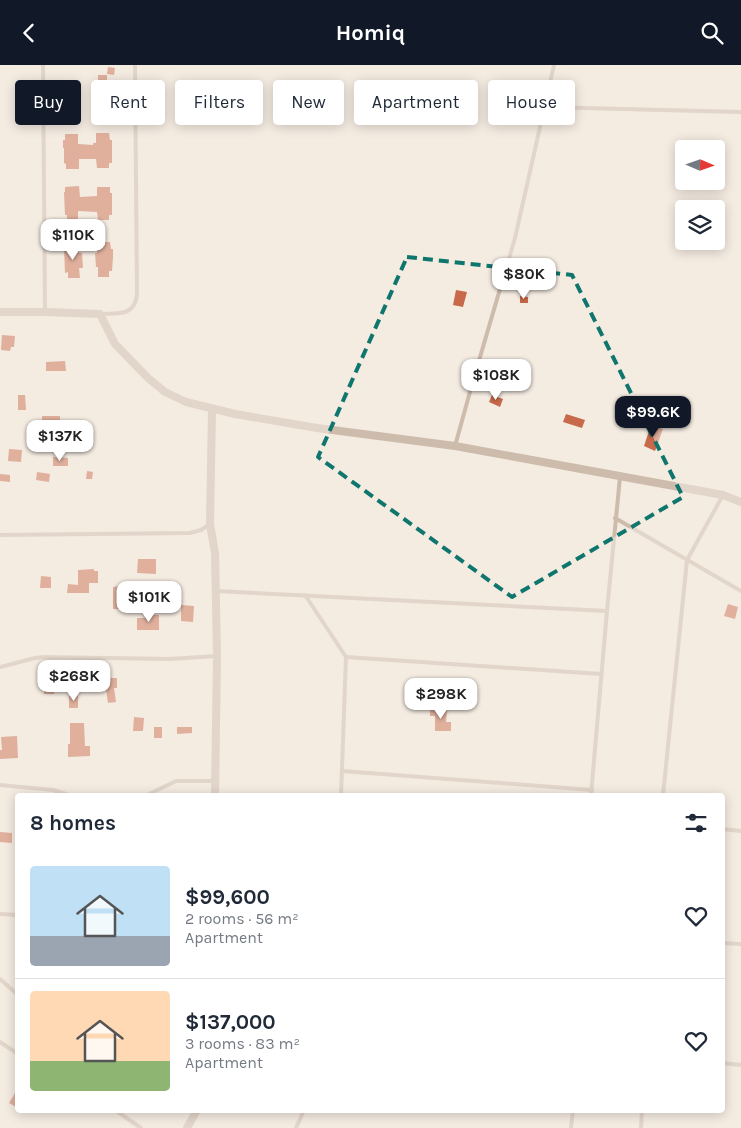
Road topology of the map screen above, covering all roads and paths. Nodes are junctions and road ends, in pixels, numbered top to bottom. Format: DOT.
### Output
graph roads {
  1 [pos="43,65"];
  2 [pos="135,65"];
  3 [pos="554,65"];
  4 [pos="550,80"];
  5 [pos="575,108"];
  6 [pos="741,112"];
  7 [pos="540,125"];
  8 [pos="0,312"];
  9 [pos="45,312"];
  10 [pos="100,314"];
  11 [pos="212,409"];
  12 [pos="455,446"];
  13 [pos="620,477"];
  14 [pos="723,495"];
  15 [pos="741,502"];
  16 [pos="615,518"];
  17 [pos="210,524"];
  18 [pos="0,535"];
  19 [pos="687,559"];
  20 [pos="216,591"];
  21 [pos="741,591"];
  22 [pos="305,595"];
  23 [pos="607,611"];
  24 [pos="217,656"];
  25 [pos="346,657"];
  26 [pos="0,667"];
  27 [pos="602,674"];
  28 [pos="342,771"];
  29 [pos="215,781"];
  30 [pos="0,785"];
  31 [pos="63,793"];
  32 [pos="151,793"];
  33 [pos="215,793"];
  34 [pos="340,793"];
  35 [pos="591,793"];
  36 [pos="663,793"];
  37 [pos="725,829"];
  38 [pos="741,831"];
  39 [pos="0,914"];
  40 [pos="15,915"];
  41 [pos="725,943"];
  42 [pos="741,944"];
  43 [pos="0,979"];
  44 [pos="15,992"];
  45 [pos="0,1042"];
  46 [pos="15,1052"];
  47 [pos="725,1063"];
  48 [pos="741,1065"];
  49 [pos="119,1113"];
  50 [pos="195,1113"];
  51 [pos="303,1113"];
  52 [pos="572,1113"];
  53 [pos="642,1113"];
  54 [pos="141,1128"];
  55 [pos="187,1128"];
  56 [pos="296,1128"];
  57 [pos="570,1128"];
  58 [pos="641,1128"];
  1 -- 9 [label="lane"];
  2 -- 10 [label="lane"];
  3 -- 4 [label="lane"];
  5 -- 6 [label="lane"];
  7 -- 12 [label="lane"];
  8 -- 9 [label="street"];
  9 -- 10 [label="street"];
  10 -- 11 [label="street"];
  11 -- 12 [label="street"];
  11 -- 17 [label="street"];
  12 -- 13 [label="street"];
  13 -- 14 [label="street"];
  13 -- 16 [label="lane"];
  14 -- 15 [label="street"];
  14 -- 19 [label="lane"];
  16 -- 19 [label="lane"];
  16 -- 23 [label="lane"];
  17 -- 18 [label="lane"];
  17 -- 20 [label="street"];
  19 -- 21 [label="lane"];
  19 -- 36 [label="lane"];
  20 -- 22 [label="lane"];
  20 -- 24 [label="street"];
  22 -- 23 [label="lane"];
  22 -- 25 [label="lane"];
  23 -- 27 [label="lane"];
  24 -- 26 [label="lane"];
  24 -- 29 [label="street"];
  25 -- 27 [label="lane"];
  25 -- 28 [label="lane"];
  27 -- 35 [label="lane"];
  28 -- 34 [label="lane"];
  28 -- 35 [label="lane"];
  29 -- 32 [label="lane"];
  29 -- 33 [label="street"];
  30 -- 31 [label="lane"];
  37 -- 38 [label="lane"];
  39 -- 40 [label="lane"];
  41 -- 42 [label="lane"];
  43 -- 44 [label="lane"];
  45 -- 46 [label="lane"];
  47 -- 48 [label="lane"];
  49 -- 54 [label="lane"];
  50 -- 55 [label="street"];
  51 -- 56 [label="lane"];
  52 -- 57 [label="lane"];
  53 -- 58 [label="lane"];
}
